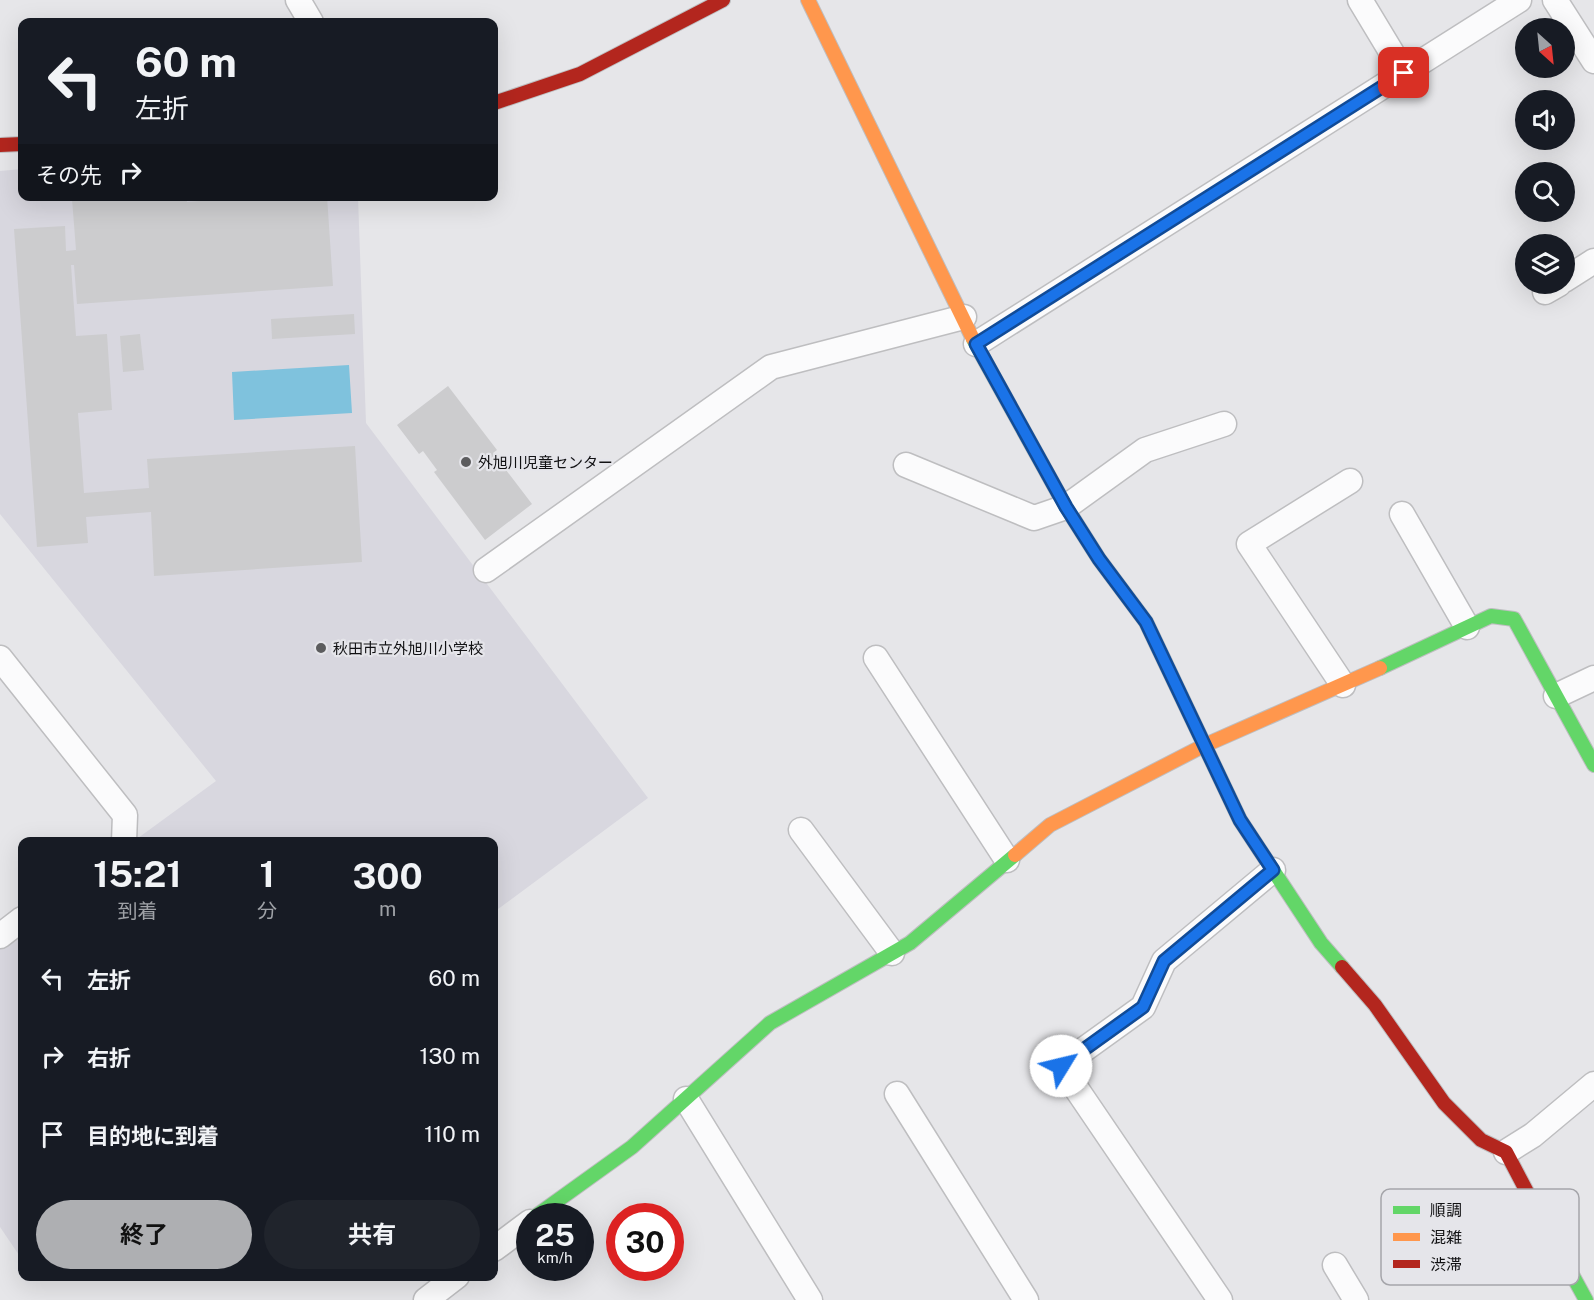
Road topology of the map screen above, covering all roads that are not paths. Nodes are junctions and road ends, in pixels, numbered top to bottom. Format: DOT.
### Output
graph roads {
  1 [pos="298,0"];
  2 [pos="723,0"];
  3 [pos="808,0"];
  4 [pos="1360,0"];
  5 [pos="1520,0"];
  6 [pos="1555,0"];
  7 [pos="309,18"];
  8 [pos="1594,61"];
  9 [pos="1404,73"];
  10 [pos="498,102"];
  11 [pos="18,144"];
  12 [pos="0,145"];
  13 [pos="1594,261"];
  14 [pos="1575,273"];
  15 [pos="964,317"];
  16 [pos="976,344"];
  17 [pos="1224,424"];
  18 [pos="906,465"];
  19 [pos="1350,481"];
  20 [pos="1066,507"];
  21 [pos="1402,514"];
  22 [pos="486,570"];
  23 [pos="1467,627"];
  24 [pos="0,658"];
  25 [pos="876,658"];
  26 [pos="1594,678"];
  27 [pos="1343,685"];
  28 [pos="1556,696"];
  29 [pos="1203,746"];
  30 [pos="1594,765"];
  31 [pos="801,830"];
  32 [pos="124,837"];
  33 [pos="1007,860"];
  34 [pos="1273,870"];
  35 [pos="18,922"];
  36 [pos="0,936"];
  37 [pos="892,953"];
  38 [pos="1594,1084"];
  39 [pos="897,1094"];
  40 [pos="686,1099"];
  41 [pos="1506,1152"];
  42 [pos="1526,1189"];
  43 [pos="554,1203"];
  44 [pos="516,1232"];
  45 [pos="498,1246"];
  46 [pos="1335,1264"];
  47 [pos="451,1281"];
  48 [pos="1578,1285"];
  49 [pos="426,1300"];
  50 [pos="810,1300"];
  51 [pos="1026,1300"];
  52 [pos="1220,1300"];
  53 [pos="1356,1300"];
  54 [pos="1586,1300"];
  1 -- 7 [label="street"];
  2 -- 10 [label="street"];
  3 -- 15 [label="street"];
  4 -- 9 [label="street"];
  5 -- 9 [label="street"];
  6 -- 8 [label="street"];
  9 -- 16 [label="street"];
  11 -- 12 [label="street"];
  13 -- 14 [label="street"];
  15 -- 16 [label="street"];
  15 -- 22 [label="street"];
  16 -- 20 [label="street"];
  17 -- 20 [label="street"];
  18 -- 20 [label="street"];
  19 -- 27 [label="street"];
  20 -- 29 [label="street"];
  21 -- 23 [label="street"];
  23 -- 27 [label="street"];
  23 -- 28 [label="street"];
  24 -- 32 [label="street"];
  25 -- 33 [label="street"];
  26 -- 28 [label="street"];
  27 -- 29 [label="street"];
  28 -- 30 [label="street"];
  29 -- 33 [label="street"];
  29 -- 34 [label="street"];
  31 -- 37 [label="street"];
  33 -- 37 [label="street"];
  34 -- 41 [label="street"];
  34 -- 52 [label="street"];
  35 -- 36 [label="street"];
  37 -- 40 [label="street"];
  38 -- 41 [label="street"];
  39 -- 51 [label="street"];
  40 -- 43 [label="street"];
  40 -- 50 [label="street"];
  41 -- 42 [label="street"];
  44 -- 45 [label="street"];
  46 -- 53 [label="street"];
  47 -- 49 [label="street"];
  48 -- 54 [label="street"];
}
